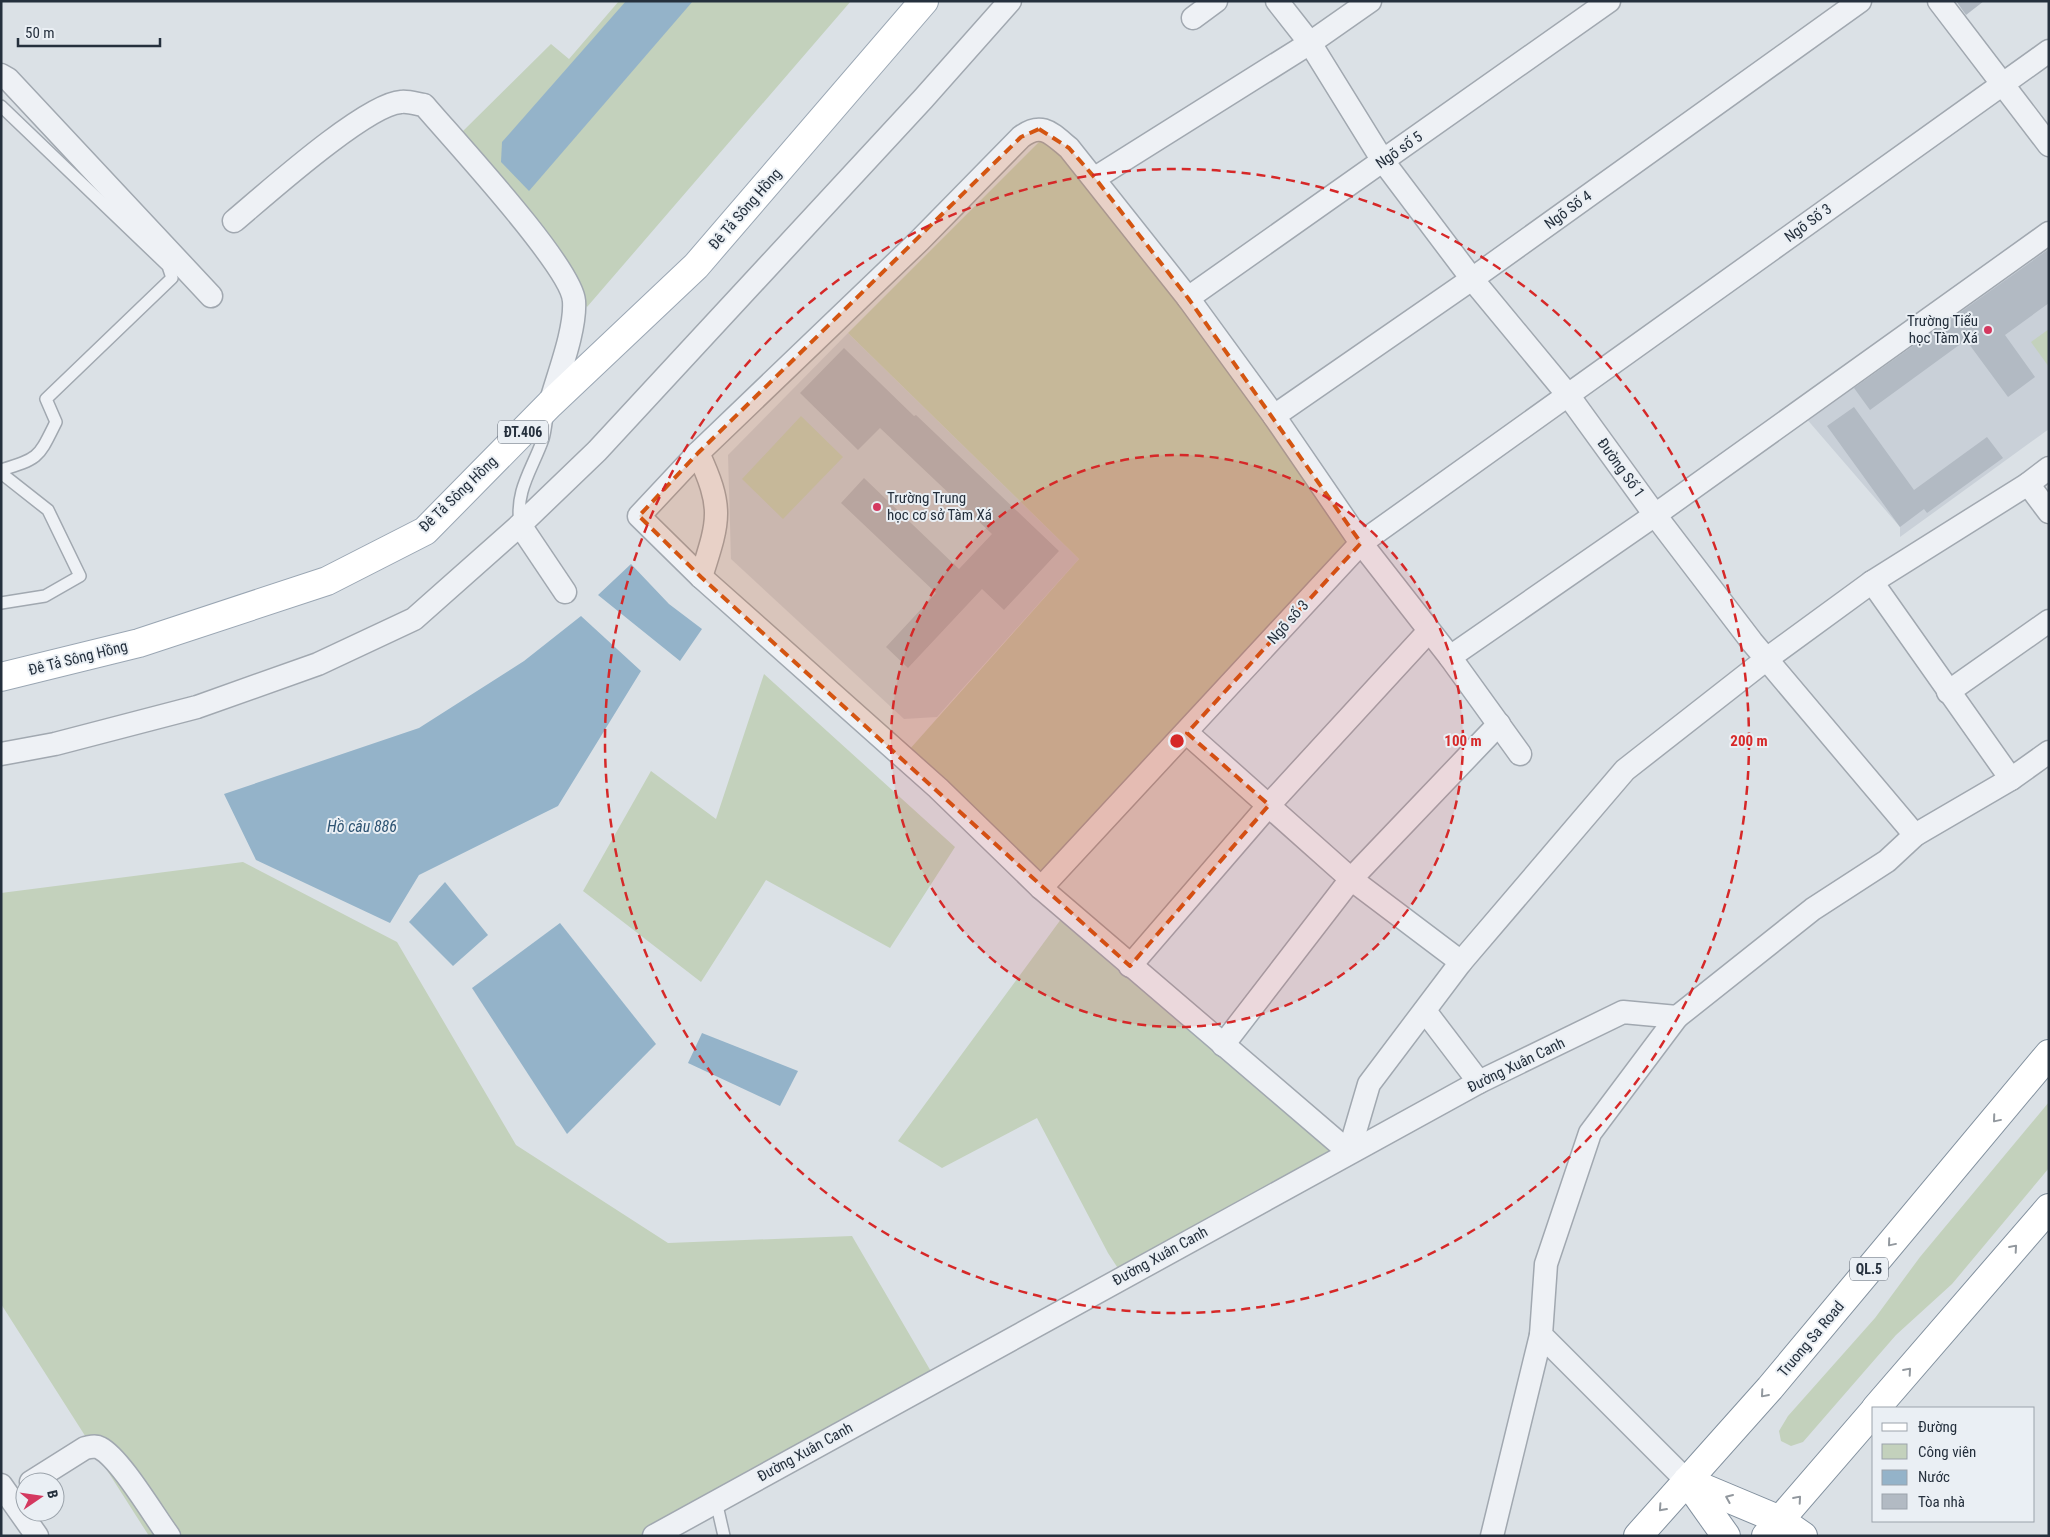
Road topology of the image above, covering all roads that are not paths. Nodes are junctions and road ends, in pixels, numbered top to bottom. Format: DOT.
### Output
graph roads {
  1 [pos="924,1"];
  2 [pos="1010,1"];
  3 [pos="1216,1"];
  4 [pos="1277,1"];
  5 [pos="1370,1"];
  6 [pos="1609,1"];
  7 [pos="1860,1"];
  8 [pos="1939,1"];
  9 [pos="1192,18"];
  10 [pos="1310,43"];
  11 [pos="2049,51"];
  12 [pos="1,75"];
  13 [pos="2002,84"];
  14 [pos="1,106"];
  15 [pos="2049,145"];
  16 [pos="1383,161"];
  17 [pos="1095,178"];
  18 [pos="234,221"];
  19 [pos="2049,233"];
  20 [pos="1472,279"];
  21 [pos="211,296"];
  22 [pos="1188,298"];
  23 [pos="1568,395"];
  24 [pos="550,404"];
  25 [pos="1274,416"];
  26 [pos="698,453"];
  27 [pos="2049,468"];
  28 [pos="1,472"];
  29 [pos="2028,484"];
  30 [pos="2049,512"];
  31 [pos="1655,515"];
  32 [pos="520,525"];
  33 [pos="1360,543"];
  34 [pos="701,577"];
  35 [pos="1872,582"];
  36 [pos="565,592"];
  37 [pos="1,603"];
  38 [pos="2049,621"];
  39 [pos="1428,632"];
  40 [pos="1450,657"];
  41 [pos="1768,658"];
  42 [pos="1,677"];
  43 [pos="1948,692"];
  44 [pos="1499,724"];
  45 [pos="1187,732"];
  46 [pos="2049,752"];
  47 [pos="1,754"];
  48 [pos="1520,754"];
  49 [pos="2011,779"];
  50 [pos="1268,805"];
  51 [pos="1915,835"];
  52 [pos="1351,879"];
  53 [pos="1041,888"];
  54 [pos="1461,962"];
  55 [pos="1130,966"];
  56 [pos="1425,1011"];
  57 [pos="1677,1017"];
  58 [pos="2049,1040"];
  59 [pos="1222,1045"];
  60 [pos="2049,1054"];
  61 [pos="1479,1082"];
  62 [pos="2018,1092"];
  63 [pos="1349,1152"];
  64 [pos="2049,1208"];
  65 [pos="1542,1335"];
  66 [pos="1878,1407"];
  67 [pos="1872,1413"];
  68 [pos="48,1472"];
  69 [pos="1687,1481"];
  70 [pos="12,1489"];
  71 [pos="716,1501"];
  72 [pos="1773,1528"];
  73 [pos="37,1536"];
  74 [pos="169,1536"];
  75 [pos="654,1536"];
  76 [pos="724,1536"];
  77 [pos="1492,1536"];
  78 [pos="1638,1536"];
  79 [pos="1726,1536"];
  80 [pos="1803,1536"];
  1 -- 24 [label="main road, Đê Tả Sông Hồng / ĐT.406"];
  2 -- 32 [label="street"];
  3 -- 9 [label="street"];
  4 -- 10 [label="street, Đường Số 1"];
  5 -- 10 [label="street"];
  6 -- 16 [label="street, Ngõ số 5"];
  7 -- 20 [label="street, Ngõ Số 4"];
  8 -- 13 [label="street"];
  10 -- 16 [label="street, Đường Số 1"];
  10 -- 17 [label="street"];
  11 -- 13 [label="street, Ngõ Số 3"];
  12 -- 21 [label="street"];
  13 -- 15 [label="street"];
  13 -- 23 [label="street, Ngõ Số 3"];
  14 -- 28 [label="lane"];
  16 -- 20 [label="street, Đường Số 1"];
  16 -- 22 [label="street, Ngõ số 5"];
  17 -- 22 [label="street"];
  17 -- 26 [label="street"];
  18 -- 24 [label="street"];
  19 -- 31 [label="street"];
  20 -- 23 [label="street, Đường Số 1"];
  20 -- 25 [label="street, Ngõ Số 4"];
  22 -- 25 [label="street"];
  23 -- 31 [label="street, Đường Số 1"];
  23 -- 33 [label="street, Ngõ số 3"];
  24 -- 32 [label="lane"];
  24 -- 42 [label="main road, Đê Tả Sông Hồng / ĐT.406"];
  25 -- 33 [label="street"];
  26 -- 34 [label="street"];
  26 -- 34 [label="street"];
  27 -- 29 [label="street"];
  28 -- 37 [label="lane"];
  29 -- 30 [label="street"];
  29 -- 35 [label="street"];
  31 -- 40 [label="street"];
  31 -- 41 [label="street, Đường Số 1"];
  32 -- 36 [label="street"];
  32 -- 47 [label="street"];
  33 -- 39 [label="street"];
  33 -- 45 [label="street, Ngõ số 3"];
  34 -- 53 [label="street"];
  35 -- 41 [label="street"];
  35 -- 43 [label="street"];
  38 -- 43 [label="street"];
  39 -- 40 [label="street"];
  39 -- 50 [label="street"];
  40 -- 44 [label="street"];
  41 -- 51 [label="street, Đường Số 1"];
  41 -- 54 [label="street"];
  43 -- 49 [label="street"];
  44 -- 48 [label="street"];
  44 -- 52 [label="street"];
  45 -- 50 [label="street"];
  45 -- 53 [label="street, Ngõ số 3"];
  46 -- 49 [label="street"];
  49 -- 51 [label="street"];
  50 -- 52 [label="street"];
  50 -- 55 [label="street"];
  51 -- 57 [label="street"];
  52 -- 54 [label="street"];
  52 -- 59 [label="street"];
  53 -- 55 [label="street"];
  54 -- 56 [label="street"];
  55 -- 59 [label="street"];
  56 -- 61 [label="street"];
  56 -- 63 [label="street"];
  57 -- 61 [label="street, Đường Xuân Canh"];
  57 -- 65 [label="street"];
  58 -- 62 [label="main road, Truong Sa Road / QL.5"];
  59 -- 63 [label="street"];
  60 -- 62 [label="main road, Truong Sa Road / QL.5"];
  61 -- 63 [label="street, Đường Xuân Canh"];
  62 -- 69 [label="main road, Truong Sa Road / QL.5, one-way"];
  63 -- 71 [label="street, Đường Xuân Canh"];
  66 -- 64 [label="main road, one-way"];
  65 -- 69 [label="street"];
  65 -- 77 [label="street"];
  72 -- 67 [label="main road, one-way"];
  68 -- 74 [label="street"];
  72 -- 69 [label="main road, one-way"];
  69 -- 78 [label="main road, Truong Sa Road / QL.5, one-way"];
  69 -- 79 [label="main road"];
  70 -- 73 [label="street"];
  71 -- 75 [label="street, Đường Xuân Canh"];
  71 -- 76 [label="lane"];
  72 -- 80 [label="main road"];
}
